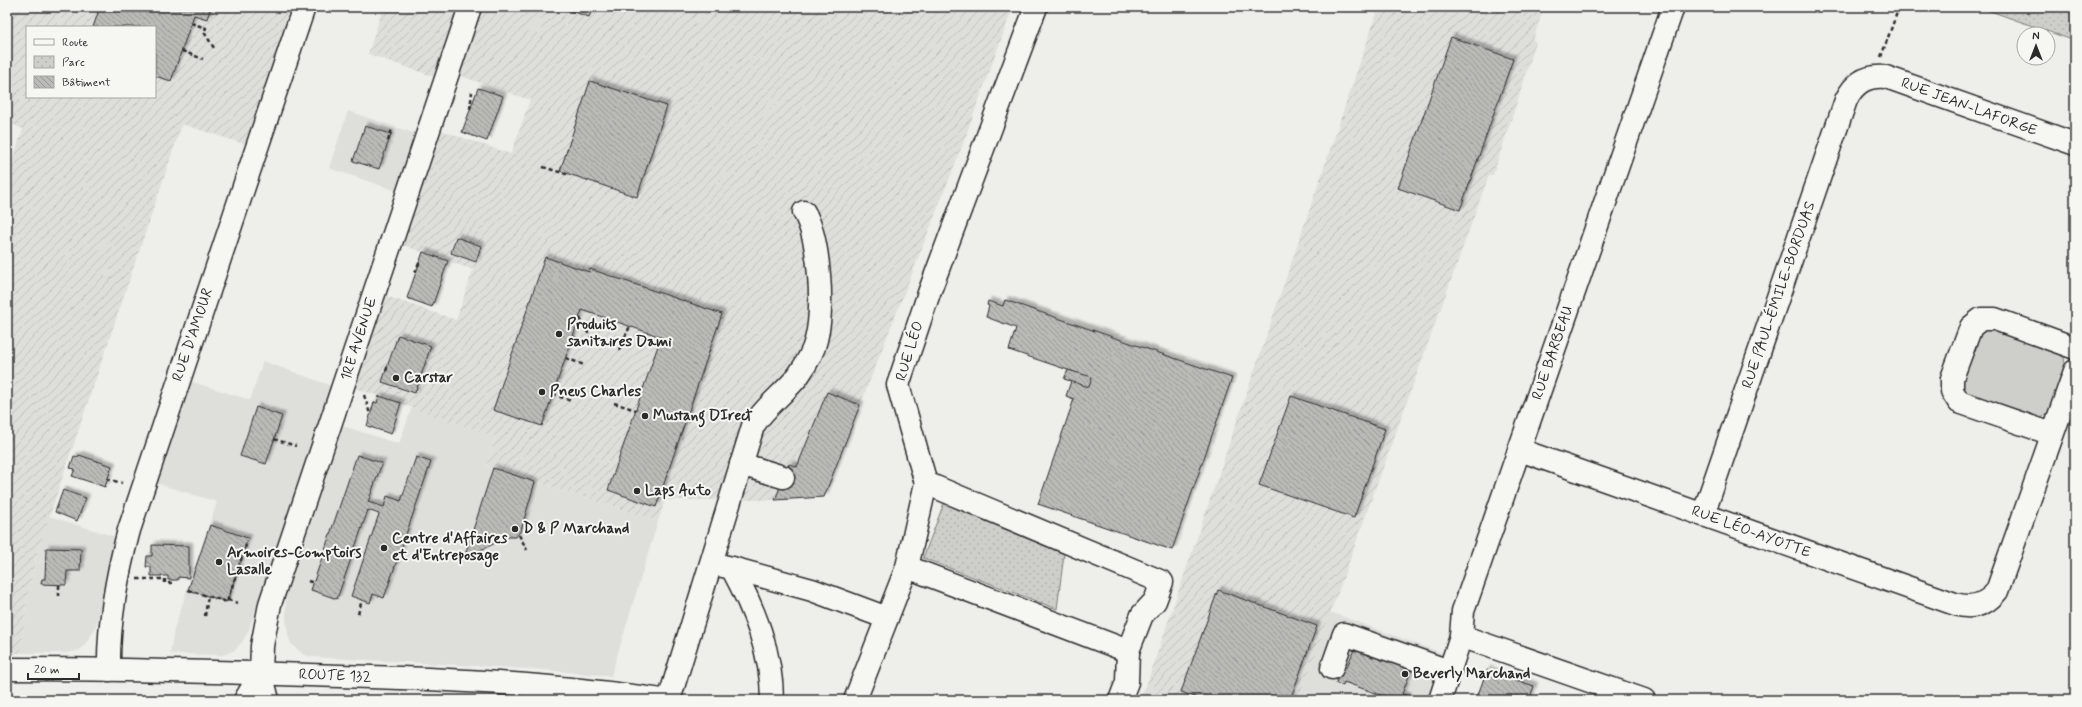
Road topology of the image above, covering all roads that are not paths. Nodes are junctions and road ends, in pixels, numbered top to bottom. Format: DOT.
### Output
graph roads {
  1 [pos="304,7"];
  2 [pos="470,7"];
  3 [pos="1036,7"];
  4 [pos="1673,7"];
  5 [pos="1862,80"];
  6 [pos="2075,144"];
  7 [pos="804,212"];
  8 [pos="2075,348"];
  9 [pos="2075,371"];
  10 [pos="2052,434"];
  11 [pos="1520,450"];
  12 [pos="741,464"];
  13 [pos="783,477"];
  14 [pos="926,482"];
  15 [pos="1703,515"];
  16 [pos="722,565"];
  17 [pos="907,567"];
  18 [pos="887,618"];
  19 [pos="1461,636"];
  20 [pos="1128,650"];
  21 [pos="1332,668"];
  22 [pos="7,669"];
  23 [pos="109,670"];
  24 [pos="1450,671"];
  25 [pos="261,673"];
  26 [pos="245,700"];
  27 [pos="268,700"];
  28 [pos="662,700"];
  29 [pos="669,700"];
  30 [pos="772,700"];
  31 [pos="856,700"];
  32 [pos="1120,700"];
  33 [pos="1440,700"];
  34 [pos="1644,700"];
  1 -- 23 [label="main road, RUE D'AMOUR"];
  2 -- 25 [label="main road, 1RE AVENUE"];
  3 -- 14 [label="main road, RUE LÉO"];
  4 -- 11 [label="main road, RUE BARBEAU"];
  5 -- 6 [label="main road, RUE JEAN-LAFORGE"];
  5 -- 15 [label="main road, RUE PAUL-ÉMILE-BORDUAS"];
  7 -- 12 [label="main road"];
  8 -- 10 [label="main road"];
  9 -- 10 [label="main road"];
  10 -- 15 [label="main road, RUE LÉO-AYOTTE"];
  11 -- 15 [label="main road, RUE LÉO-AYOTTE"];
  11 -- 19 [label="main road, RUE BARBEAU"];
  12 -- 13 [label="main road"];
  12 -- 16 [label="main road"];
  14 -- 17 [label="main road, RUE LÉO"];
  14 -- 20 [label="main road"];
  16 -- 18 [label="main road"];
  16 -- 29 [label="main road"];
  16 -- 30 [label="main road"];
  17 -- 18 [label="main road, RUE LÉO"];
  17 -- 20 [label="main road"];
  18 -- 31 [label="main road, RUE LÉO"];
  19 -- 24 [label="main road, RUE BARBEAU"];
  19 -- 34 [label="main road"];
  20 -- 32 [label="main road"];
  21 -- 24 [label="main road"];
  22 -- 23 [label="main road, ROUTE 132"];
  23 -- 25 [label="main road, ROUTE 132"];
  24 -- 33 [label="main road, RUE BARBEAU"];
  25 -- 26 [label="main road"];
  25 -- 27 [label="main road"];
  25 -- 28 [label="main road, ROUTE 132"];
}
